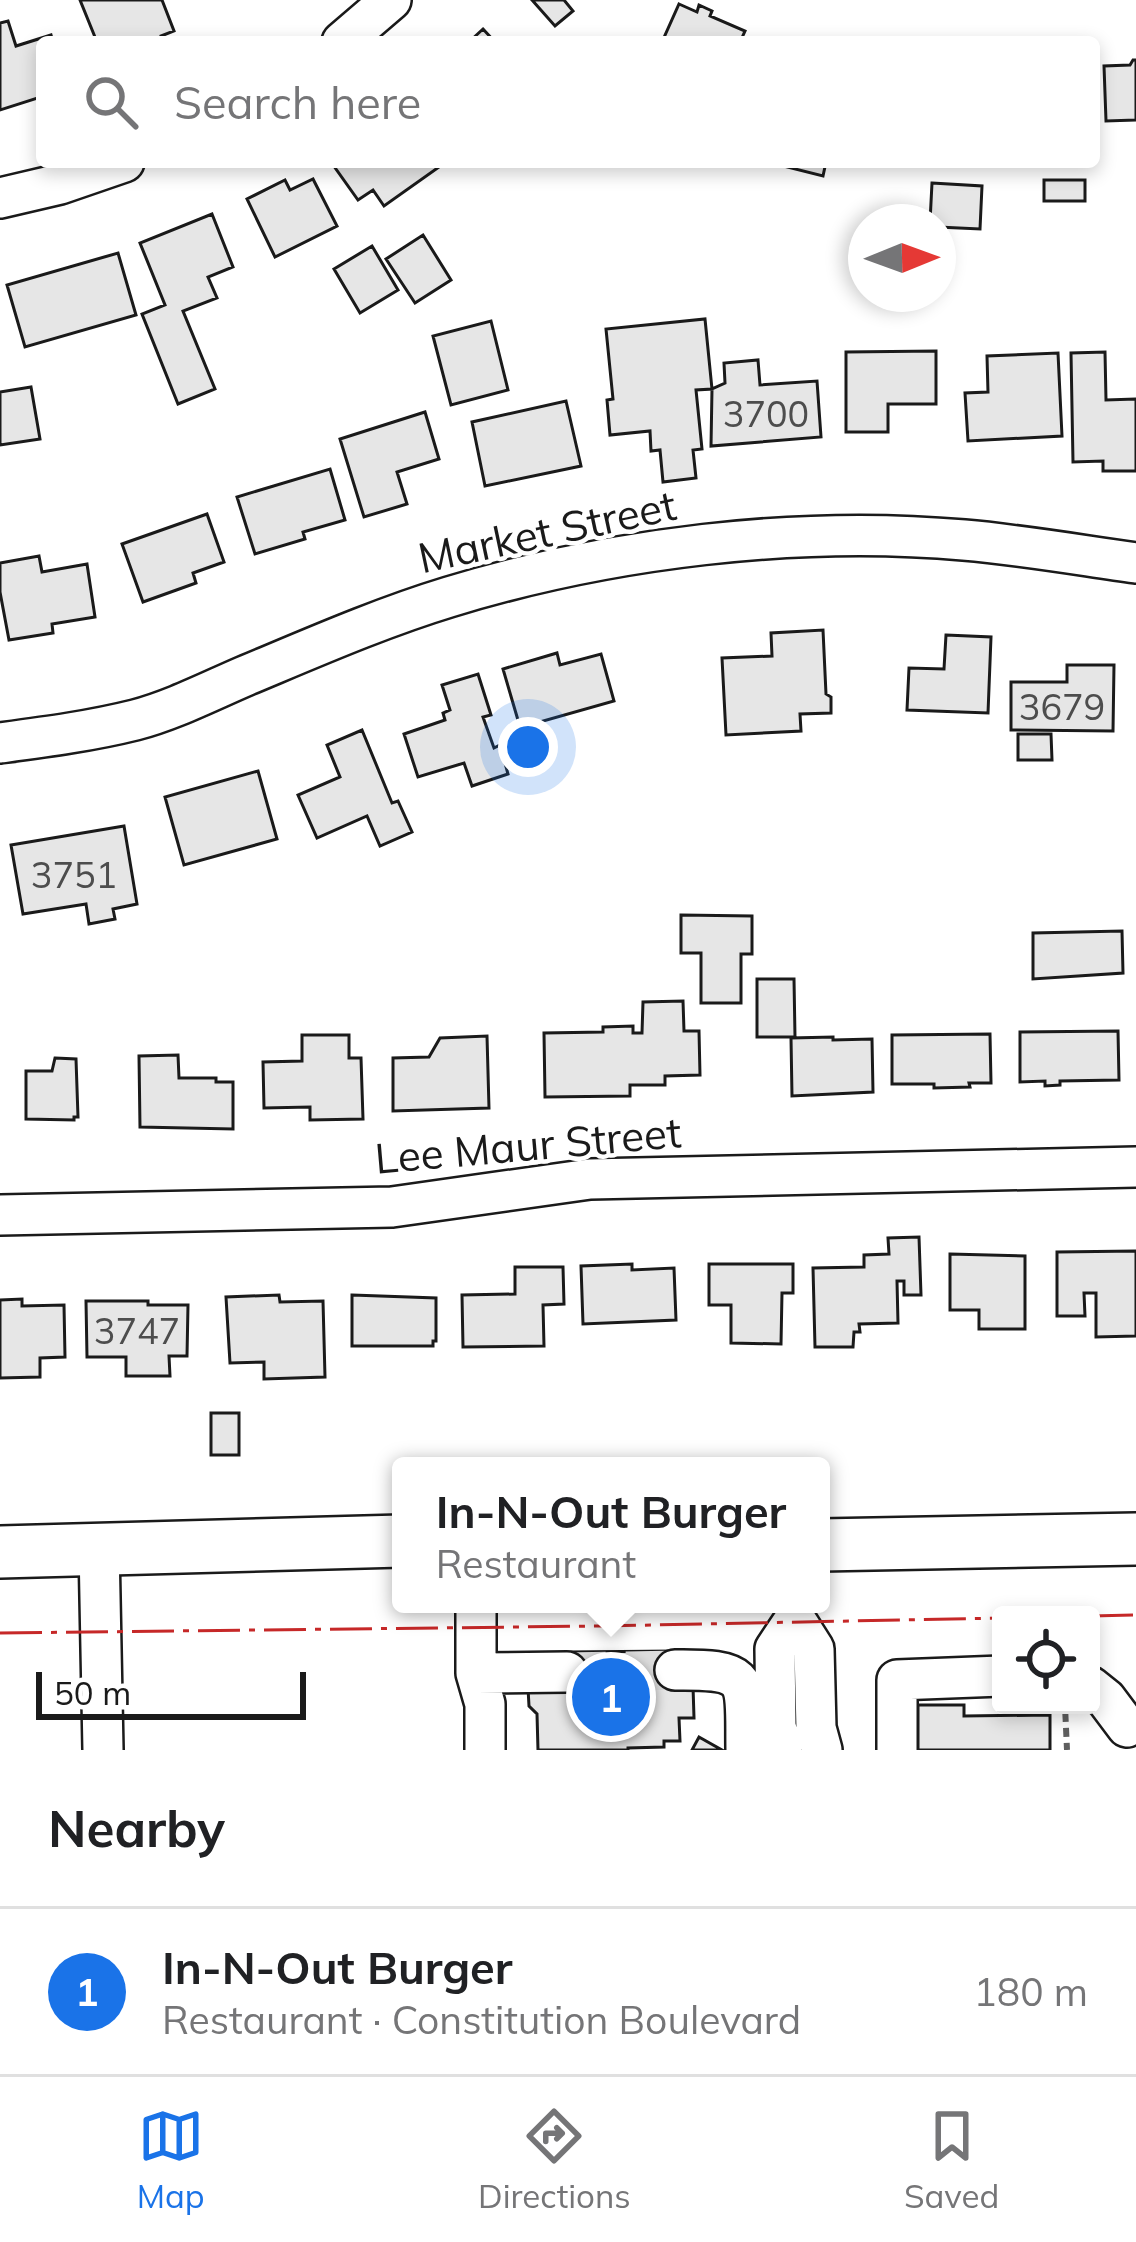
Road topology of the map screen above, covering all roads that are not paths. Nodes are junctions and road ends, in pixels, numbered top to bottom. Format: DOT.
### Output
graph roads {
  1 [pos="392,0"];
  2 [pos="349,36"];
  3 [pos="107,168"];
  4 [pos="0,197"];
  5 [pos="1136,563"];
  6 [pos="0,743"];
  7 [pos="1136,1167"];
  8 [pos="0,1215"];
  9 [pos="1136,1539"];
  10 [pos="392,1541"];
  11 [pos="830,1545"];
  12 [pos="98,1547"];
  13 [pos="0,1552"];
  14 [pos="476,1613"];
  15 [pos="794,1613"];
  16 [pos="796,1613"];
  17 [pos="675,1670"];
  18 [pos="567,1672"];
  19 [pos="476,1673"];
  20 [pos="992,1676"];
  21 [pos="1100,1694"];
  22 [pos="1126,1727"];
  23 [pos="103,1750"];
  24 [pos="485,1750"];
  25 [pos="746,1750"];
  26 [pos="782,1750"];
  27 [pos="822,1750"];
  28 [pos="897,1750"];
  1 -- 2 [label="street"];
  3 -- 4 [label="street"];
  5 -- 6 [label="street, Market Street"];
  7 -- 8 [label="street, Lee Maur Street"];
  9 -- 11 [label="main road"];
  10 -- 12 [label="main road"];
  12 -- 13 [label="main road"];
  12 -- 23 [label="street"];
  14 -- 19 [label="street"];
  15 -- 26 [label="street"];
  16 -- 27 [label="street"];
  17 -- 25 [label="street"];
  18 -- 19 [label="street"];
  19 -- 24 [label="street"];
  20 -- 28 [label="street"];
  21 -- 22 [label="street"];
}
